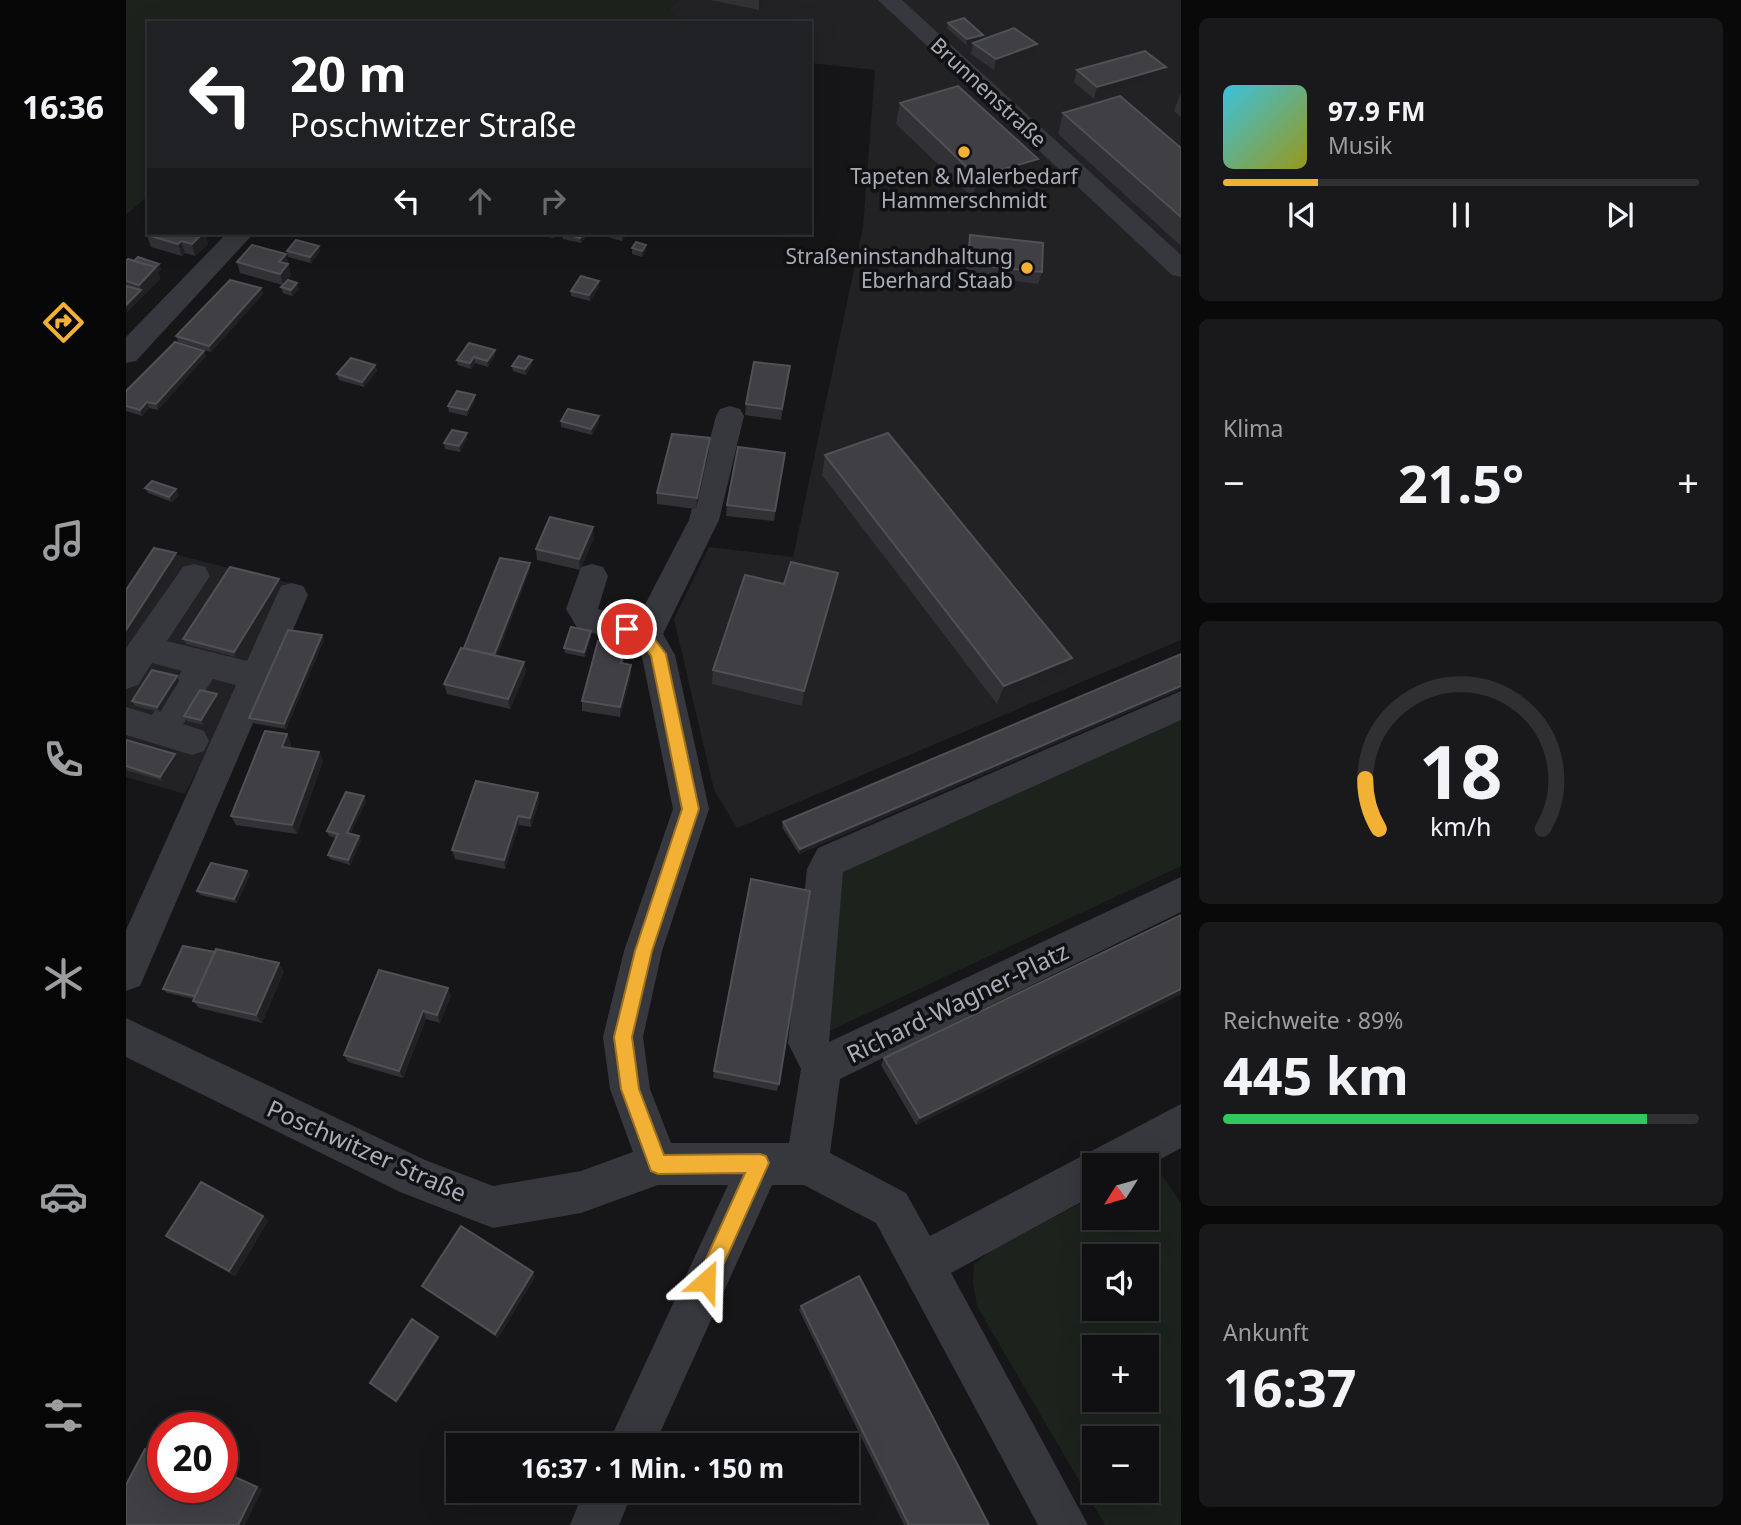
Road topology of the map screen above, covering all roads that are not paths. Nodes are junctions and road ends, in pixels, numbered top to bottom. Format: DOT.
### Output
graph roads {
  1 [pos="889,0"];
  2 [pos="239,235"];
  3 [pos="1181,270"];
  4 [pos="126,354"];
  5 [pos="730,416"];
  6 [pos="194,576"];
  7 [pos="592,576"];
  8 [pos="292,595"];
  9 [pos="645,637"];
  10 [pos="144,648"];
  11 [pos="205,664"];
  12 [pos="126,676"];
  13 [pos="258,677"];
  14 [pos="1181,705"];
  15 [pos="126,721"];
  16 [pos="1181,894"];
  17 [pos="126,973"];
  18 [pos="126,1037"];
  19 [pos="821,1067"];
  20 [pos="1181,1125"];
  21 [pos="1130,1153"];
  22 [pos="760,1163"];
  23 [pos="658,1164"];
  24 [pos="807,1164"];
  25 [pos="1082,1178"];
  26 [pos="923,1264"];
  27 [pos="636,1433"];
  28 [pos="604,1503"];
  29 [pos="594,1525"];
  30 [pos="1064,1525"];
  1 -- 3 [label="street, Brunnenstraße"];
  2 -- 4 [label="street"];
  5 -- 9 [label="street"];
  6 -- 10 [label="street"];
  7 -- 9 [label="street"];
  8 -- 13 [label="street"];
  9 -- 23 [label="street"];
  10 -- 11 [label="street"];
  10 -- 12 [label="street"];
  11 -- 13 [label="street"];
  11 -- 15 [label="street"];
  13 -- 17 [label="street"];
  14 -- 19 [label="street"];
  16 -- 19 [label="street, Richard-Wagner-Platz"];
  18 -- 23 [label="street, Poschwitzer Straße"];
  19 -- 24 [label="street, Richard-Wagner-Platz"];
  20 -- 21 [label="street"];
  22 -- 23 [label="street, Poschwitzer Straße"];
  22 -- 24 [label="street, Poschwitzer Straße"];
  22 -- 27 [label="street"];
  24 -- 26 [label="street, Poschwitzer Straße"];
  25 -- 26 [label="street"];
  26 -- 30 [label="street"];
  28 -- 29 [label="street"];
}
